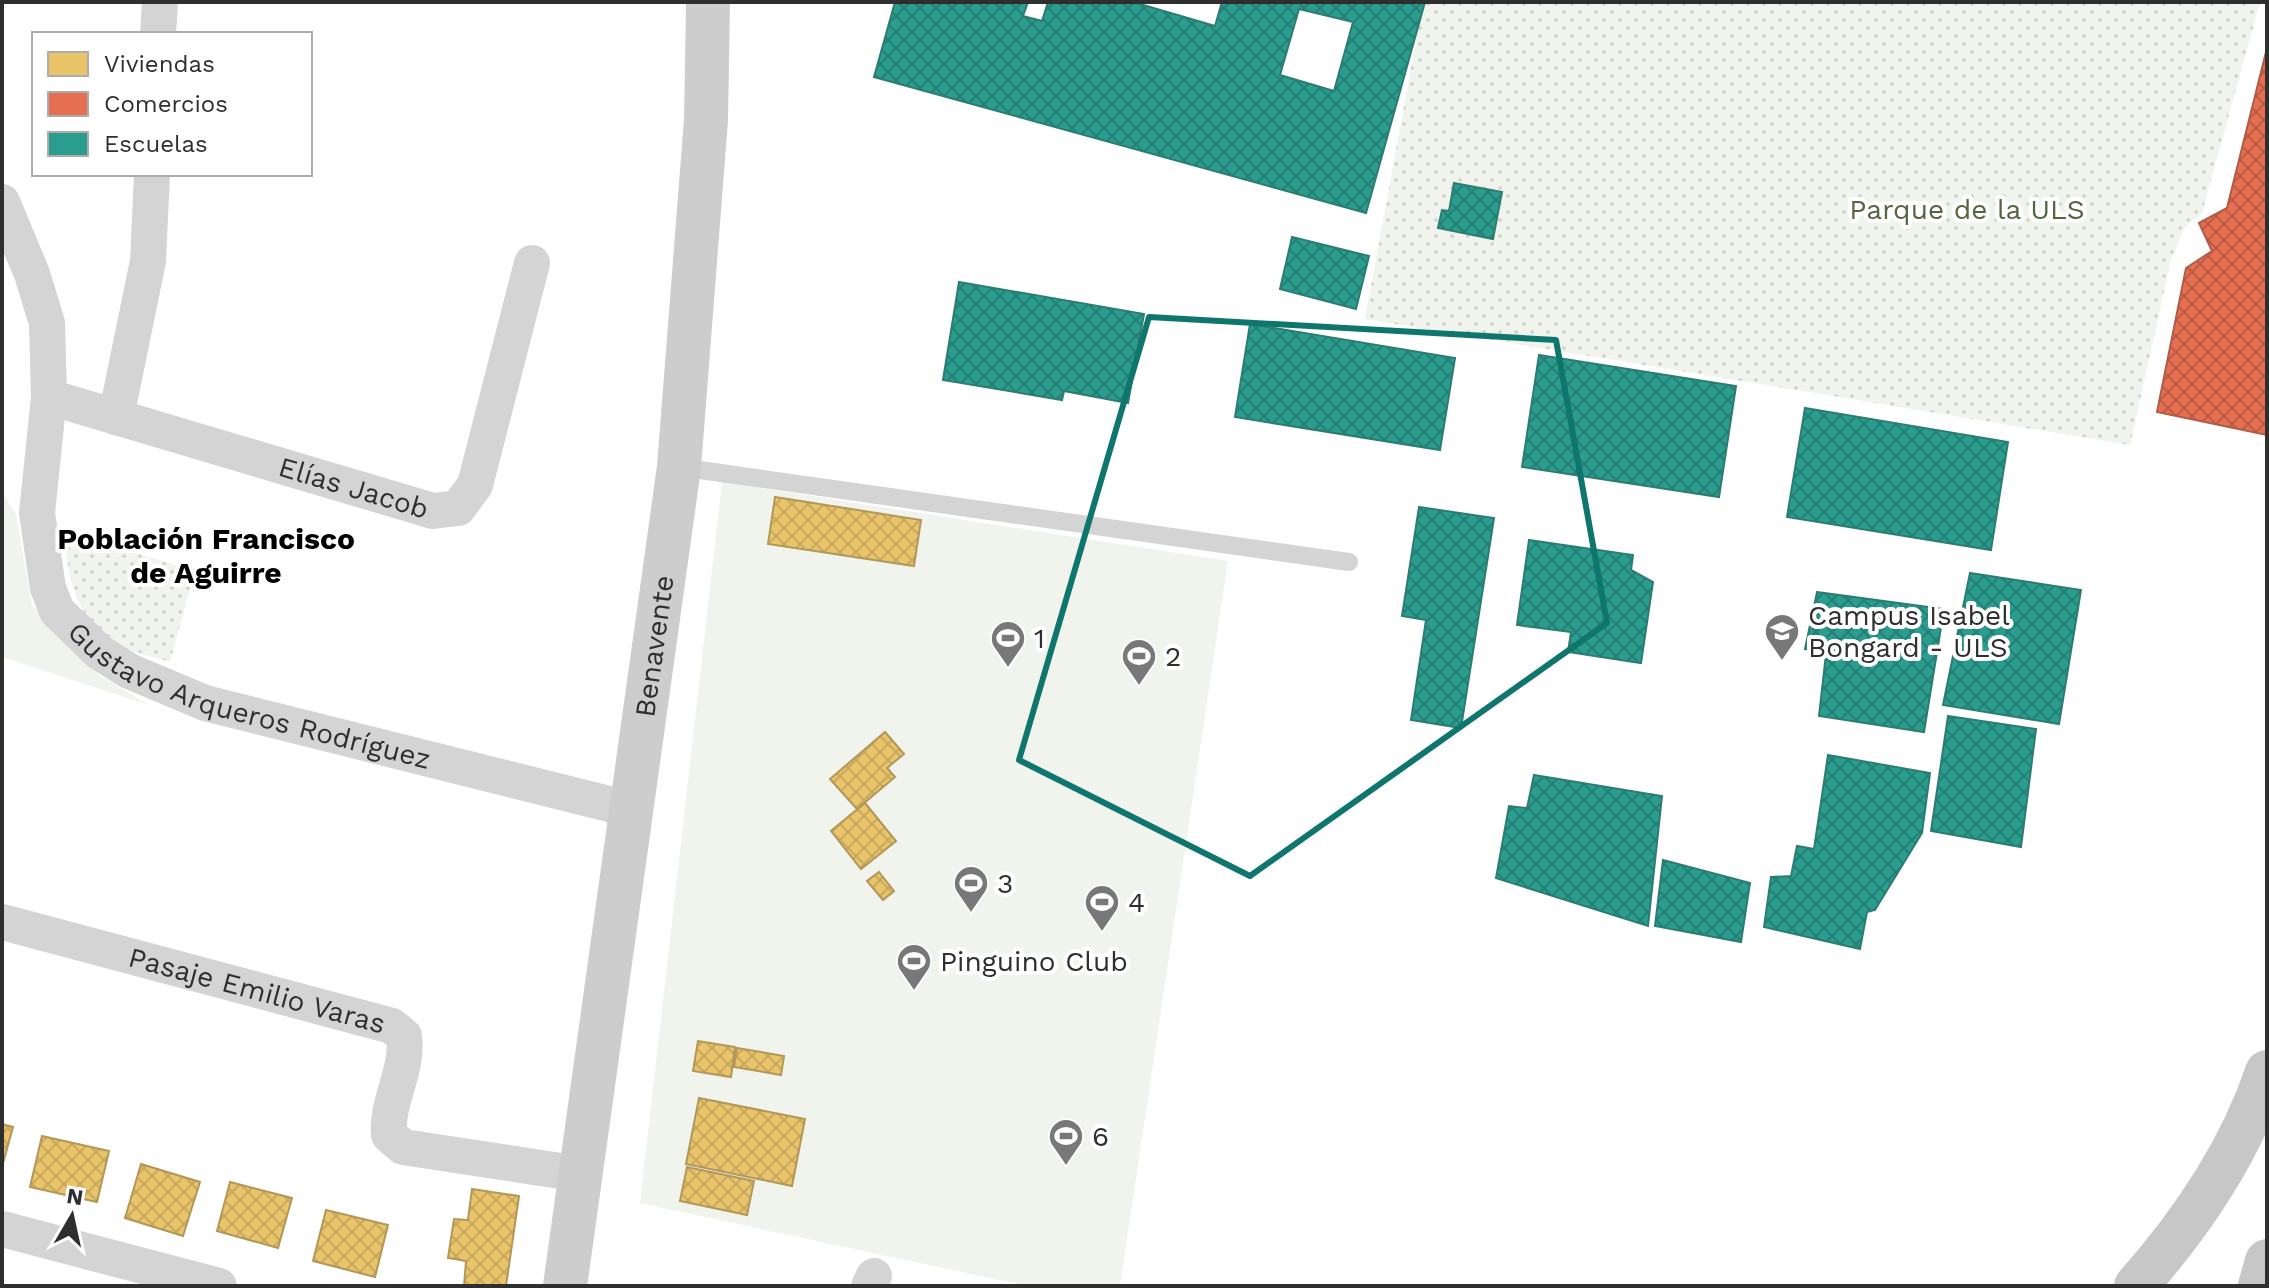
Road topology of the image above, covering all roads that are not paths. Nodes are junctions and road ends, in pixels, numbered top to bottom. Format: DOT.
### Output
graph roads {
  1 [pos="160,2"];
  2 [pos="708,2"];
  3 [pos="158,32"];
  4 [pos="152,176"];
  5 [pos="2,202"];
  6 [pos="532,263"];
  7 [pos="49,397"];
  8 [pos="116,417"];
  9 [pos="679,467"];
  10 [pos="1349,562"];
  11 [pos="629,809"];
  12 [pos="2,922"];
  13 [pos="2267,1072"];
  14 [pos="580,1174"];
  15 [pos="2,1229"];
  16 [pos="2267,1261"];
  17 [pos="219,1286"];
  18 [pos="565,1286"];
  19 [pos="2136,1286"];
  20 [pos="2260,1286"];
  1 -- 3 [label="street"];
  2 -- 9 [label="main road, Benavente"];
  4 -- 8 [label="street"];
  5 -- 7 [label="street, Gustavo Arqueros Rodríguez"];
  6 -- 8 [label="street, Elías Jacob"];
  7 -- 8 [label="street, Elías Jacob"];
  7 -- 11 [label="street, Gustavo Arqueros Rodríguez"];
  9 -- 10 [label="lane"];
  9 -- 11 [label="main road, Benavente"];
  11 -- 14 [label="main road, Benavente"];
  12 -- 14 [label="street, Pasaje Emilio Varas"];
  13 -- 19 [label="main road"];
  14 -- 18 [label="main road, Benavente"];
  15 -- 17 [label="street"];
  16 -- 20 [label="main road"];
}
